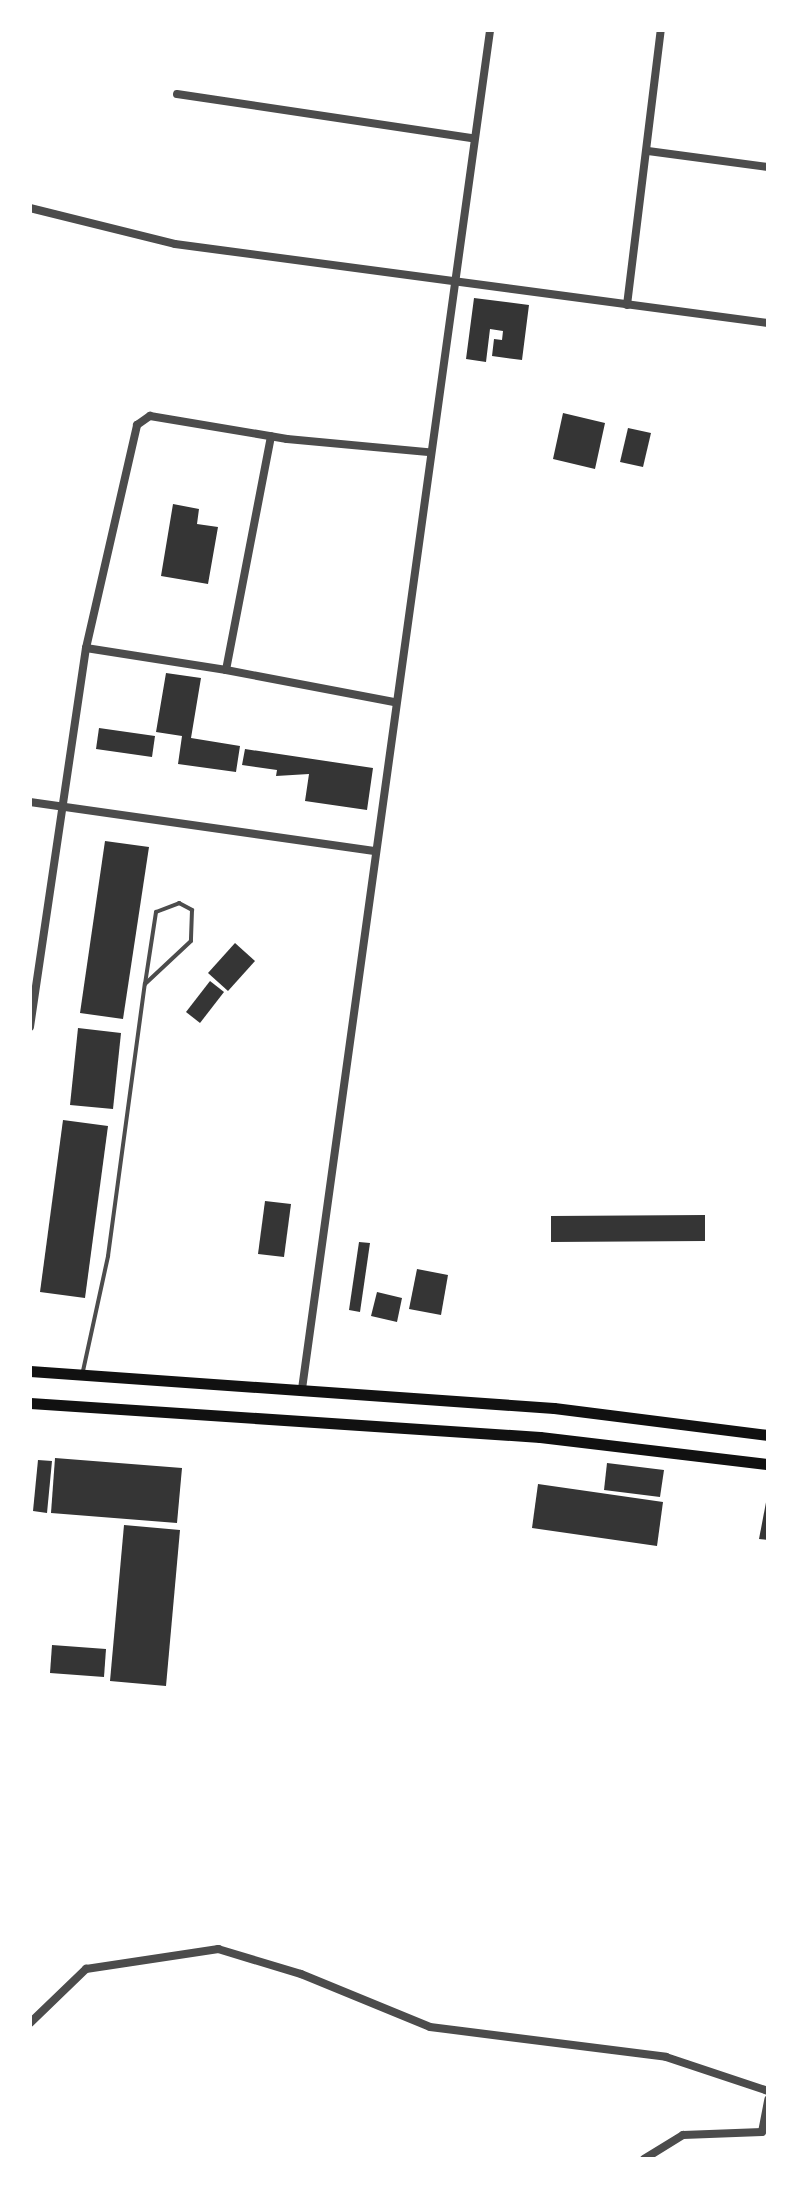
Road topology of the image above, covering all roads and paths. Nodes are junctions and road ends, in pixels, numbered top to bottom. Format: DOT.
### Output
graph roads {
  1 [pos="490,30"];
  2 [pos="661,30"];
  3 [pos="177,94"];
  4 [pos="474,138"];
  5 [pos="648,152"];
  6 [pos="768,167"];
  7 [pos="30,208"];
  8 [pos="452,284"];
  9 [pos="627,305"];
  10 [pos="768,323"];
  11 [pos="271,436"];
  12 [pos="428,452"];
  13 [pos="86,648"];
  14 [pos="226,670"];
  15 [pos="394,702"];
  16 [pos="30,802"];
  17 [pos="60,808"];
  18 [pos="373,850"];
  19 [pos="145,984"];
  20 [pos="30,1026"];
  21 [pos="30,1371"];
  22 [pos="82,1375"];
  23 [pos="302,1390"];
  24 [pos="365,1396"];
  25 [pos="30,1403"];
  26 [pos="363,1424"];
  27 [pos="768,1435"];
  28 [pos="768,1464"];
  29 [pos="30,2022"];
  30 [pos="768,2091"];
  31 [pos="768,2100"];
  32 [pos="644,2159"];
  1 -- 4 [label="street"];
  2 -- 5 [label="street"];
  3 -- 4 [label="street"];
  4 -- 8 [label="street"];
  5 -- 6 [label="street"];
  5 -- 9 [label="street"];
  7 -- 8 [label="street"];
  8 -- 9 [label="street"];
  8 -- 12 [label="street"];
  9 -- 10 [label="street"];
  11 -- 12 [label="street"];
  11 -- 13 [label="street"];
  11 -- 14 [label="street"];
  12 -- 15 [label="street"];
  13 -- 14 [label="street"];
  13 -- 17 [label="street"];
  14 -- 15 [label="street"];
  15 -- 18 [label="street"];
  16 -- 17 [label="street"];
  17 -- 18 [label="street"];
  17 -- 20 [label="street"];
  18 -- 23 [label="street"];
  19 -- 19 [label="lane"];
  19 -- 22 [label="lane"];
  21 -- 22 [label="main road"];
  22 -- 23 [label="main road"];
  23 -- 24 [label="main road"];
  24 -- 26 [label="main road"];
  24 -- 27 [label="main road"];
  25 -- 26 [label="main road"];
  26 -- 28 [label="main road"];
  29 -- 30 [label="street"];
  31 -- 32 [label="street"];
}
